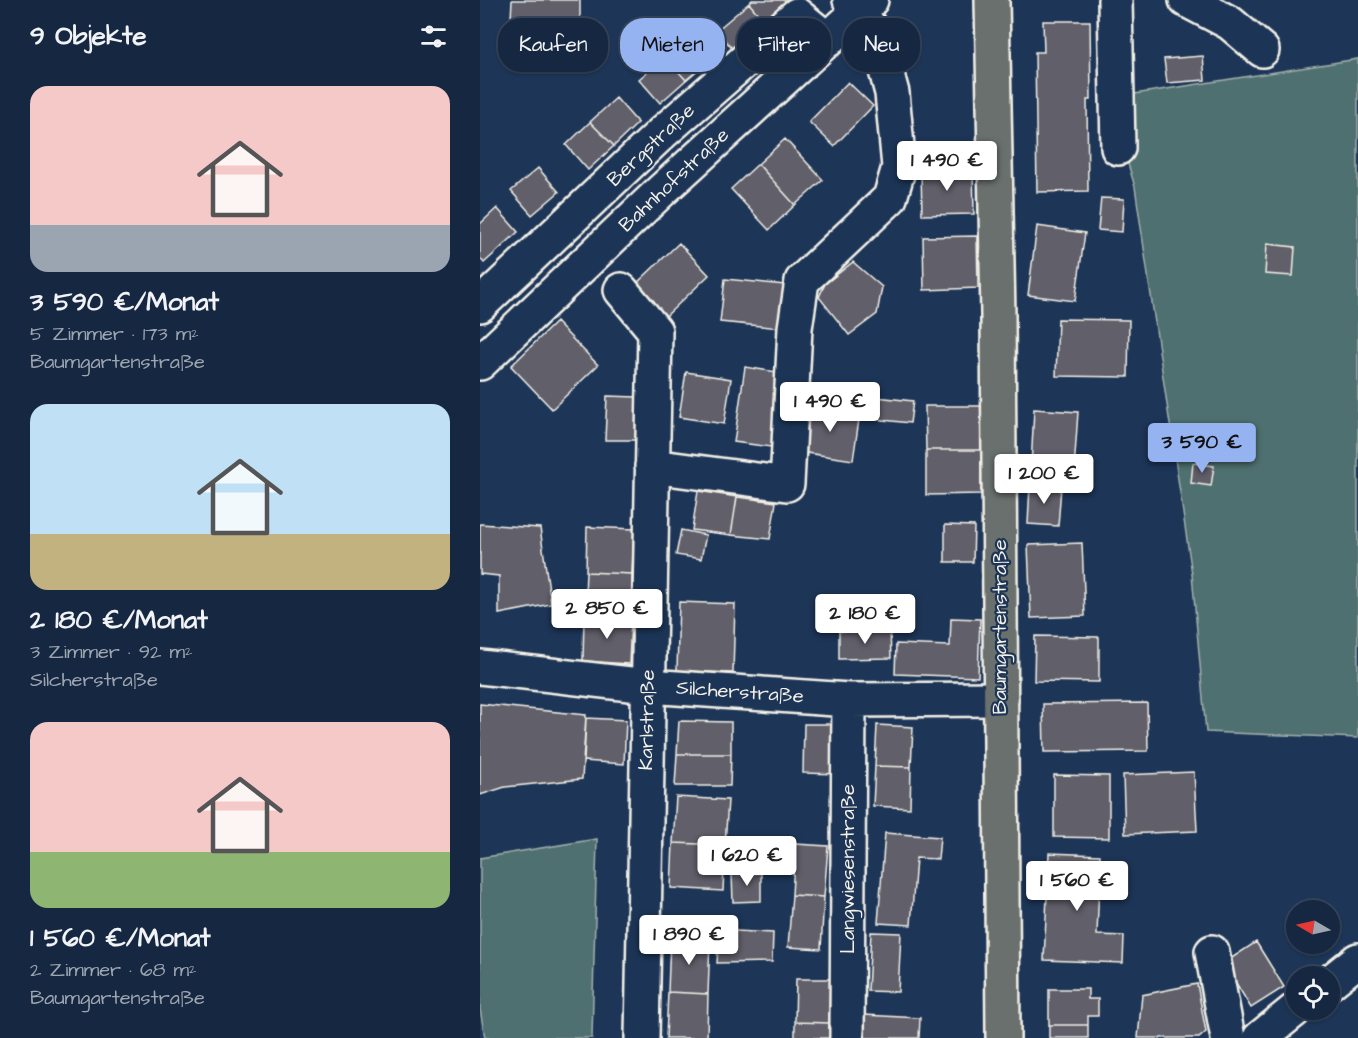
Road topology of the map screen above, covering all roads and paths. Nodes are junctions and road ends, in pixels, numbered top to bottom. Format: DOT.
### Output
graph roads {
  1 [pos="992,0"];
  2 [pos="1115,0"];
  3 [pos="1186,0"];
  4 [pos="860,3"];
  5 [pos="831,37"];
  6 [pos="1263,50"];
  7 [pos="737,67"];
  8 [pos="793,72"];
  9 [pos="1118,148"];
  10 [pos="621,290"];
  11 [pos="480,305"];
  12 [pos="480,363"];
  13 [pos="652,466"];
  14 [pos="480,667"];
  15 [pos="648,686"];
  16 [pos="1001,699"];
  17 [pos="849,700"];
  18 [pos="1212,952"];
  19 [pos="1358,960"];
  20 [pos="1340,974"];
  21 [pos="1286,1017"];
  22 [pos="642,1038"];
  23 [pos="847,1038"];
  24 [pos="1003,1038"];
  25 [pos="1228,1038"];
  26 [pos="1260,1038"];
  1 -- 16 [label="main road, Baumgartenstraße"];
  2 -- 9 [label="street"];
  3 -- 6 [label="street"];
  4 -- 5 [label="street, Bahnhofstraße"];
  4 -- 13 [label="street"];
  7 -- 11 [label="street, Bergstraße"];
  8 -- 12 [label="street, Bahnhofstraße"];
  10 -- 13 [label="street, Karlstraße"];
  13 -- 15 [label="street, Karlstraße"];
  14 -- 15 [label="street, Silcherstraße"];
  15 -- 17 [label="street, Silcherstraße"];
  15 -- 22 [label="street, Karlstraße"];
  16 -- 17 [label="street, Silcherstraße"];
  16 -- 24 [label="main road, Baumgartenstraße"];
  17 -- 23 [label="street, Langwiesenstraße"];
  18 -- 25 [label="street"];
  19 -- 20 [label="street"];
  21 -- 26 [label="street"];
}
